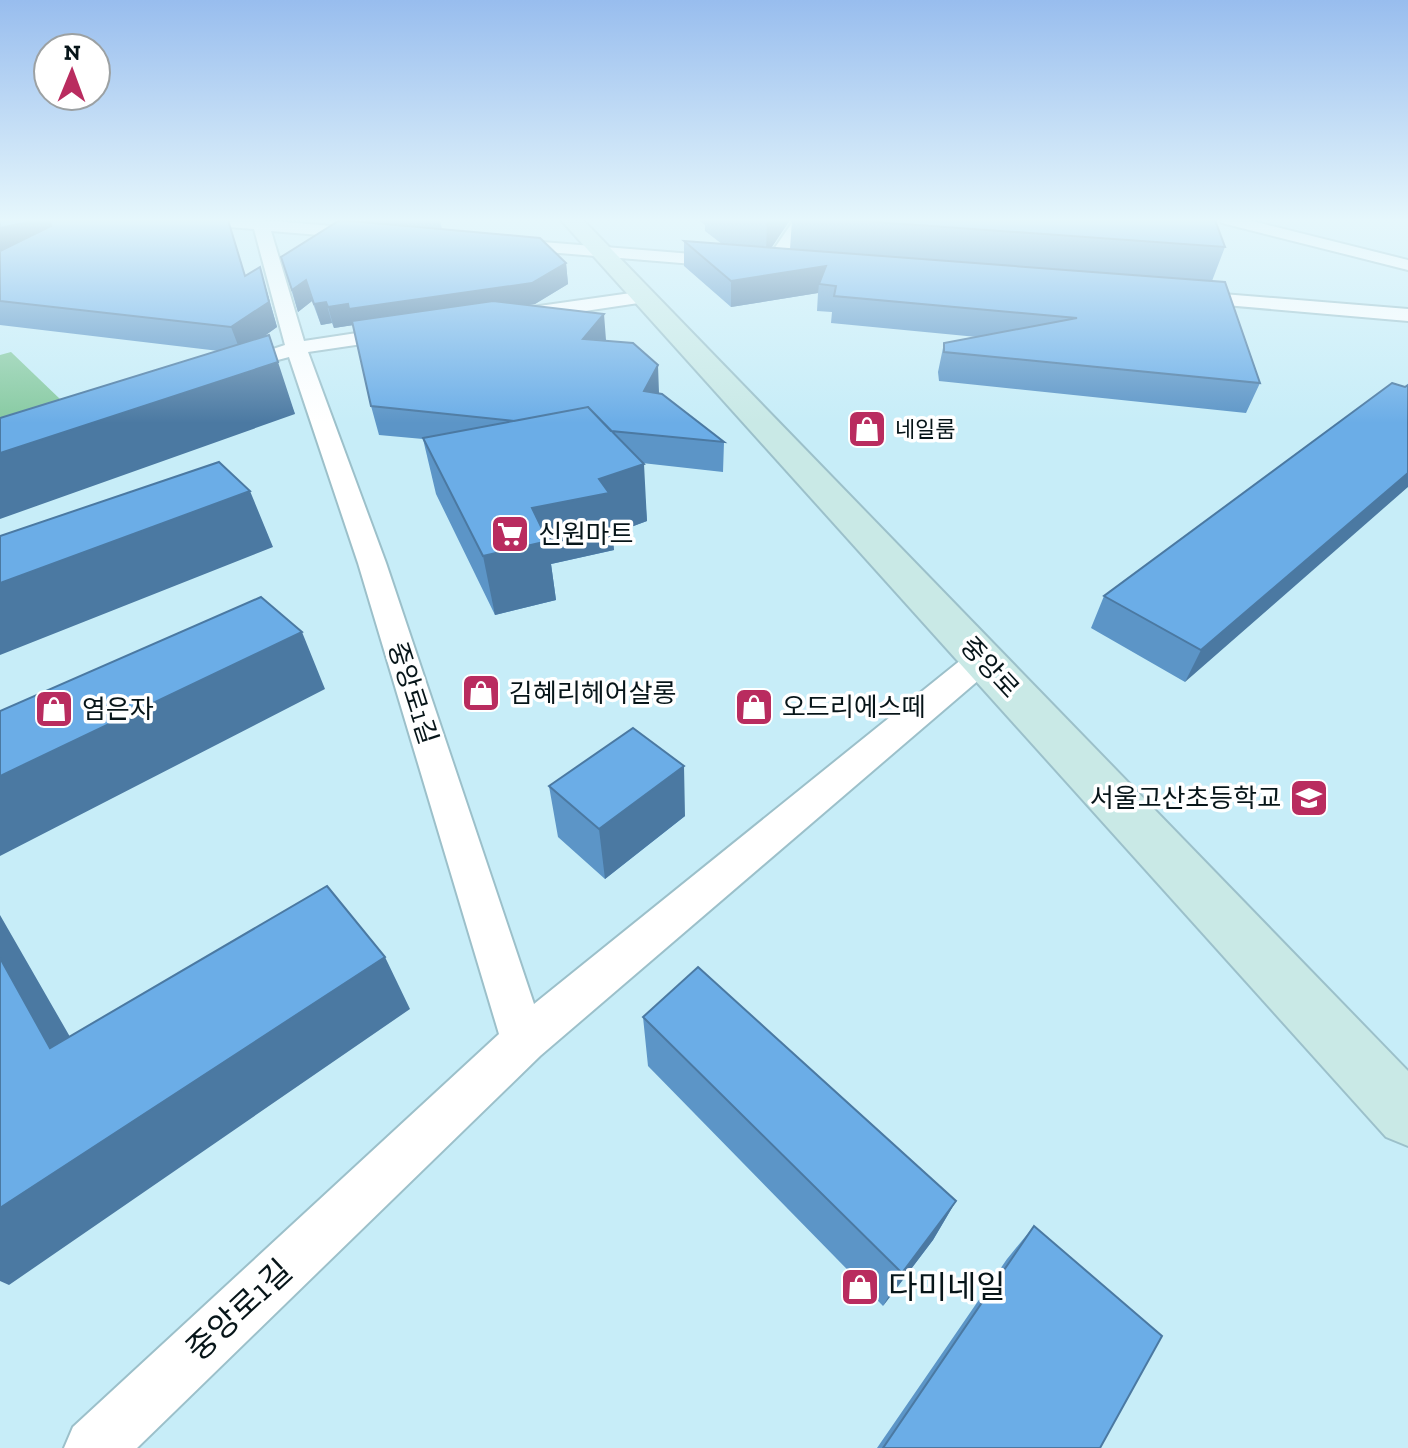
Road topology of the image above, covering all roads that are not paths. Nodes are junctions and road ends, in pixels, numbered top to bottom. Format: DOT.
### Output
graph roads {
  1 [pos="279,288"];
  2 [pos="636,288"];
  3 [pos="1164,296"];
  4 [pos="645,297"];
  5 [pos="1408,315"];
  6 [pos="493,319"];
  7 [pos="417,330"];
  8 [pos="296,348"];
  9 [pos="251,362"];
  10 [pos="983,659"];
  11 [pos="524,1041"];
  12 [pos="1408,1115"];
  13 [pos="94,1448"];
  1 -- 8 [label="street, 중앙로1길"];
  2 -- 4 [label="main road, 중앙로"];
  3 -- 5 [label="street"];
  4 -- 6 [label="street"];
  4 -- 10 [label="main road, 중앙로"];
  7 -- 8 [label="street"];
  8 -- 9 [label="street"];
  8 -- 11 [label="street, 중앙로1길"];
  10 -- 11 [label="street, 중앙로1길"];
  10 -- 12 [label="main road, 중앙로"];
  11 -- 13 [label="street, 중앙로1길"];
}
